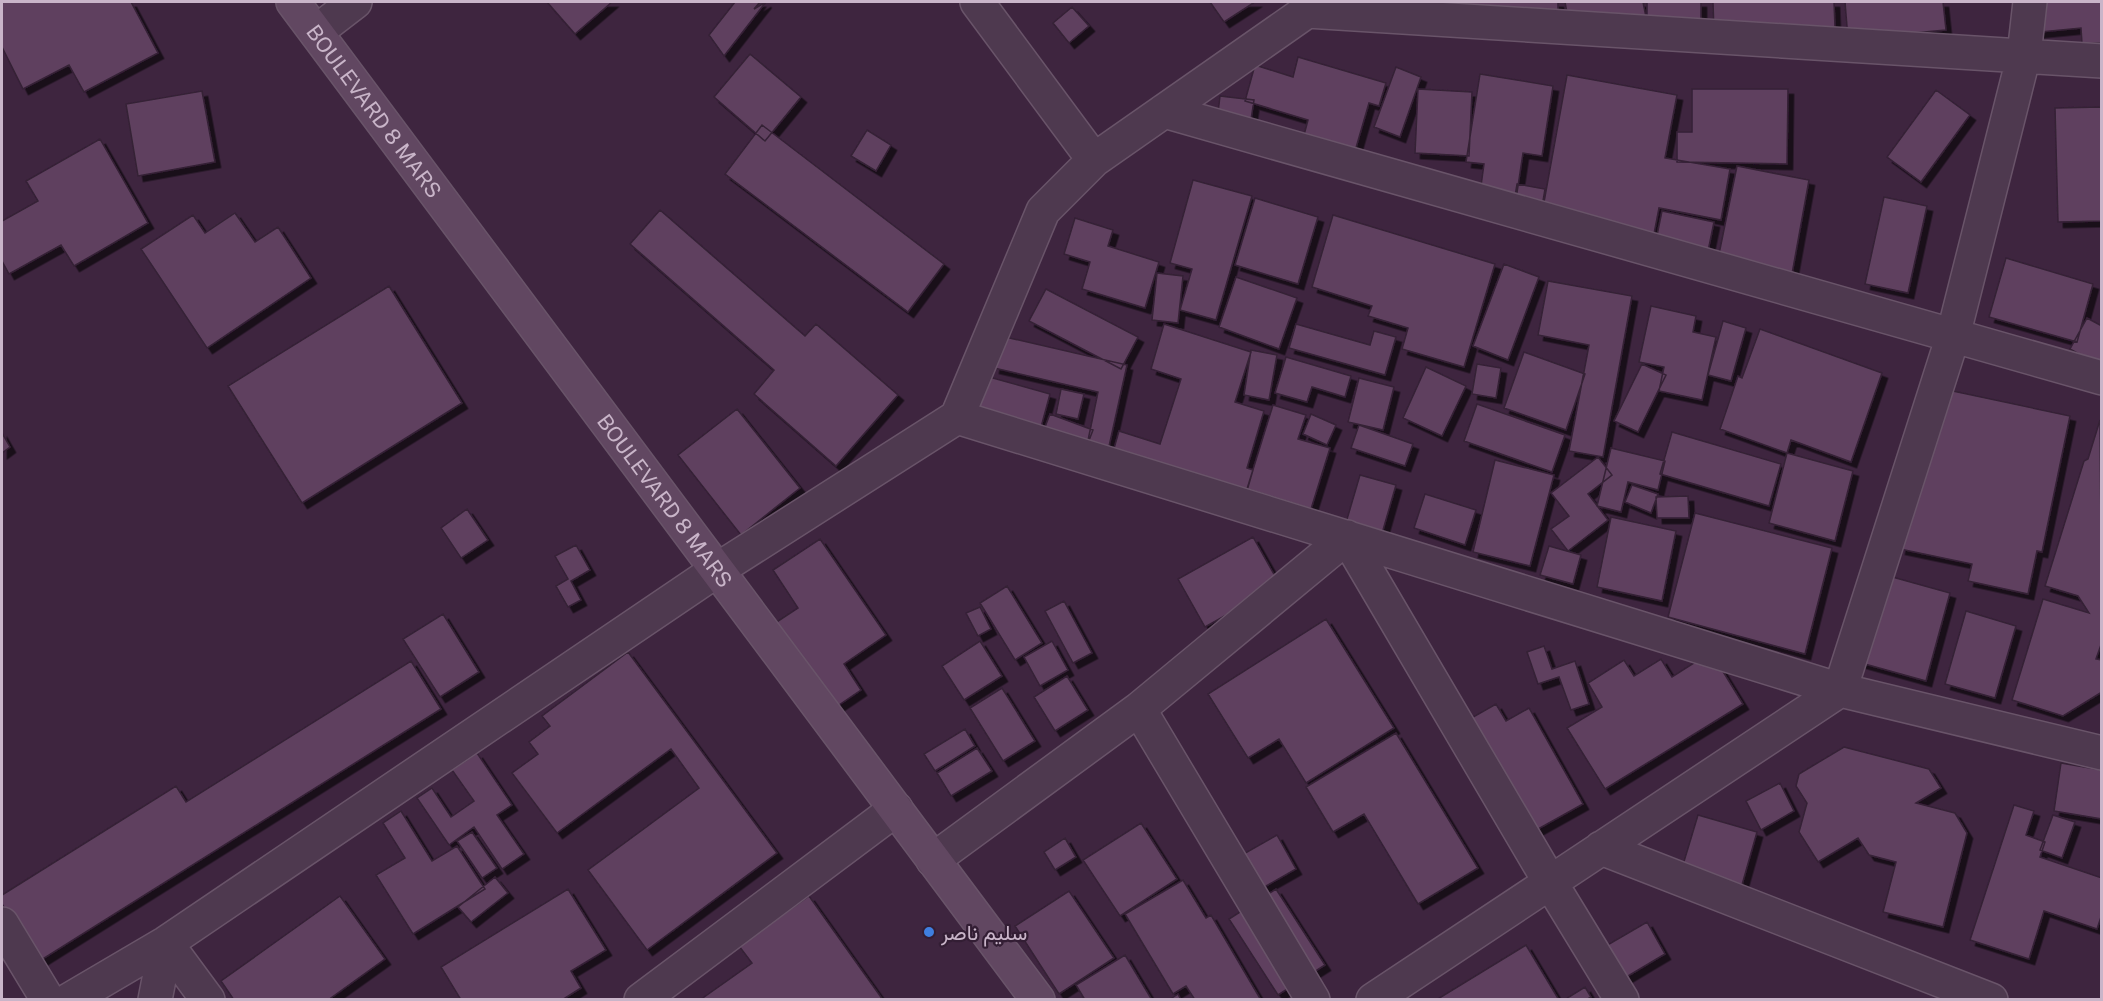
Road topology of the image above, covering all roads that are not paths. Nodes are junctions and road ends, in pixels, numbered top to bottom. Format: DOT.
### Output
graph roads {
  1 [pos="294,2"];
  2 [pos="355,2"];
  3 [pos="977,2"];
  4 [pos="2030,2"];
  5 [pos="1314,6"];
  6 [pos="316,32"];
  7 [pos="2024,55"];
  8 [pos="2102,61"];
  9 [pos="1164,111"];
  10 [pos="1094,160"];
  11 [pos="1953,336"];
  12 [pos="2102,378"];
  13 [pos="957,417"];
  14 [pos="1347,537"];
  15 [pos="717,570"];
  16 [pos="1839,690"];
  17 [pos="1139,710"];
  18 [pos="2102,753"];
  19 [pos="896,809"];
  20 [pos="1601,848"];
  21 [pos="933,860"];
  22 [pos="1550,882"];
  23 [pos="2,924"];
  24 [pos="166,943"];
  25 [pos="48,999"];
  26 [pos="69,999"];
  27 [pos="155,999"];
  28 [pos="208,999"];
  29 [pos="641,999"];
  30 [pos="1038,999"];
  31 [pos="1313,999"];
  32 [pos="1373,999"];
  33 [pos="1622,999"];
  34 [pos="1991,999"];
  1 -- 6 [label="main road, BOULEVARD 8 MARS"];
  2 -- 6 [label="street"];
  3 -- 10 [label="street"];
  4 -- 7 [label="street"];
  5 -- 7 [label="street"];
  5 -- 9 [label="street"];
  6 -- 15 [label="main road, BOULEVARD 8 MARS"];
  7 -- 8 [label="street"];
  7 -- 11 [label="street"];
  9 -- 10 [label="street"];
  9 -- 11 [label="street"];
  10 -- 13 [label="street"];
  11 -- 12 [label="street"];
  11 -- 16 [label="street"];
  13 -- 14 [label="street"];
  13 -- 15 [label="street"];
  14 -- 16 [label="street"];
  14 -- 17 [label="street"];
  14 -- 22 [label="street"];
  15 -- 19 [label="main road, BOULEVARD 8 MARS"];
  15 -- 24 [label="street"];
  16 -- 18 [label="street"];
  16 -- 20 [label="street"];
  17 -- 21 [label="street"];
  17 -- 31 [label="street"];
  19 -- 21 [label="main road, BOULEVARD 8 MARS"];
  19 -- 29 [label="street"];
  20 -- 22 [label="street"];
  20 -- 34 [label="street"];
  21 -- 30 [label="main road, BOULEVARD 8 MARS"];
  22 -- 32 [label="street"];
  22 -- 33 [label="street"];
  23 -- 25 [label="street"];
  24 -- 26 [label="street"];
  24 -- 27 [label="street"];
  24 -- 28 [label="street"];
}
